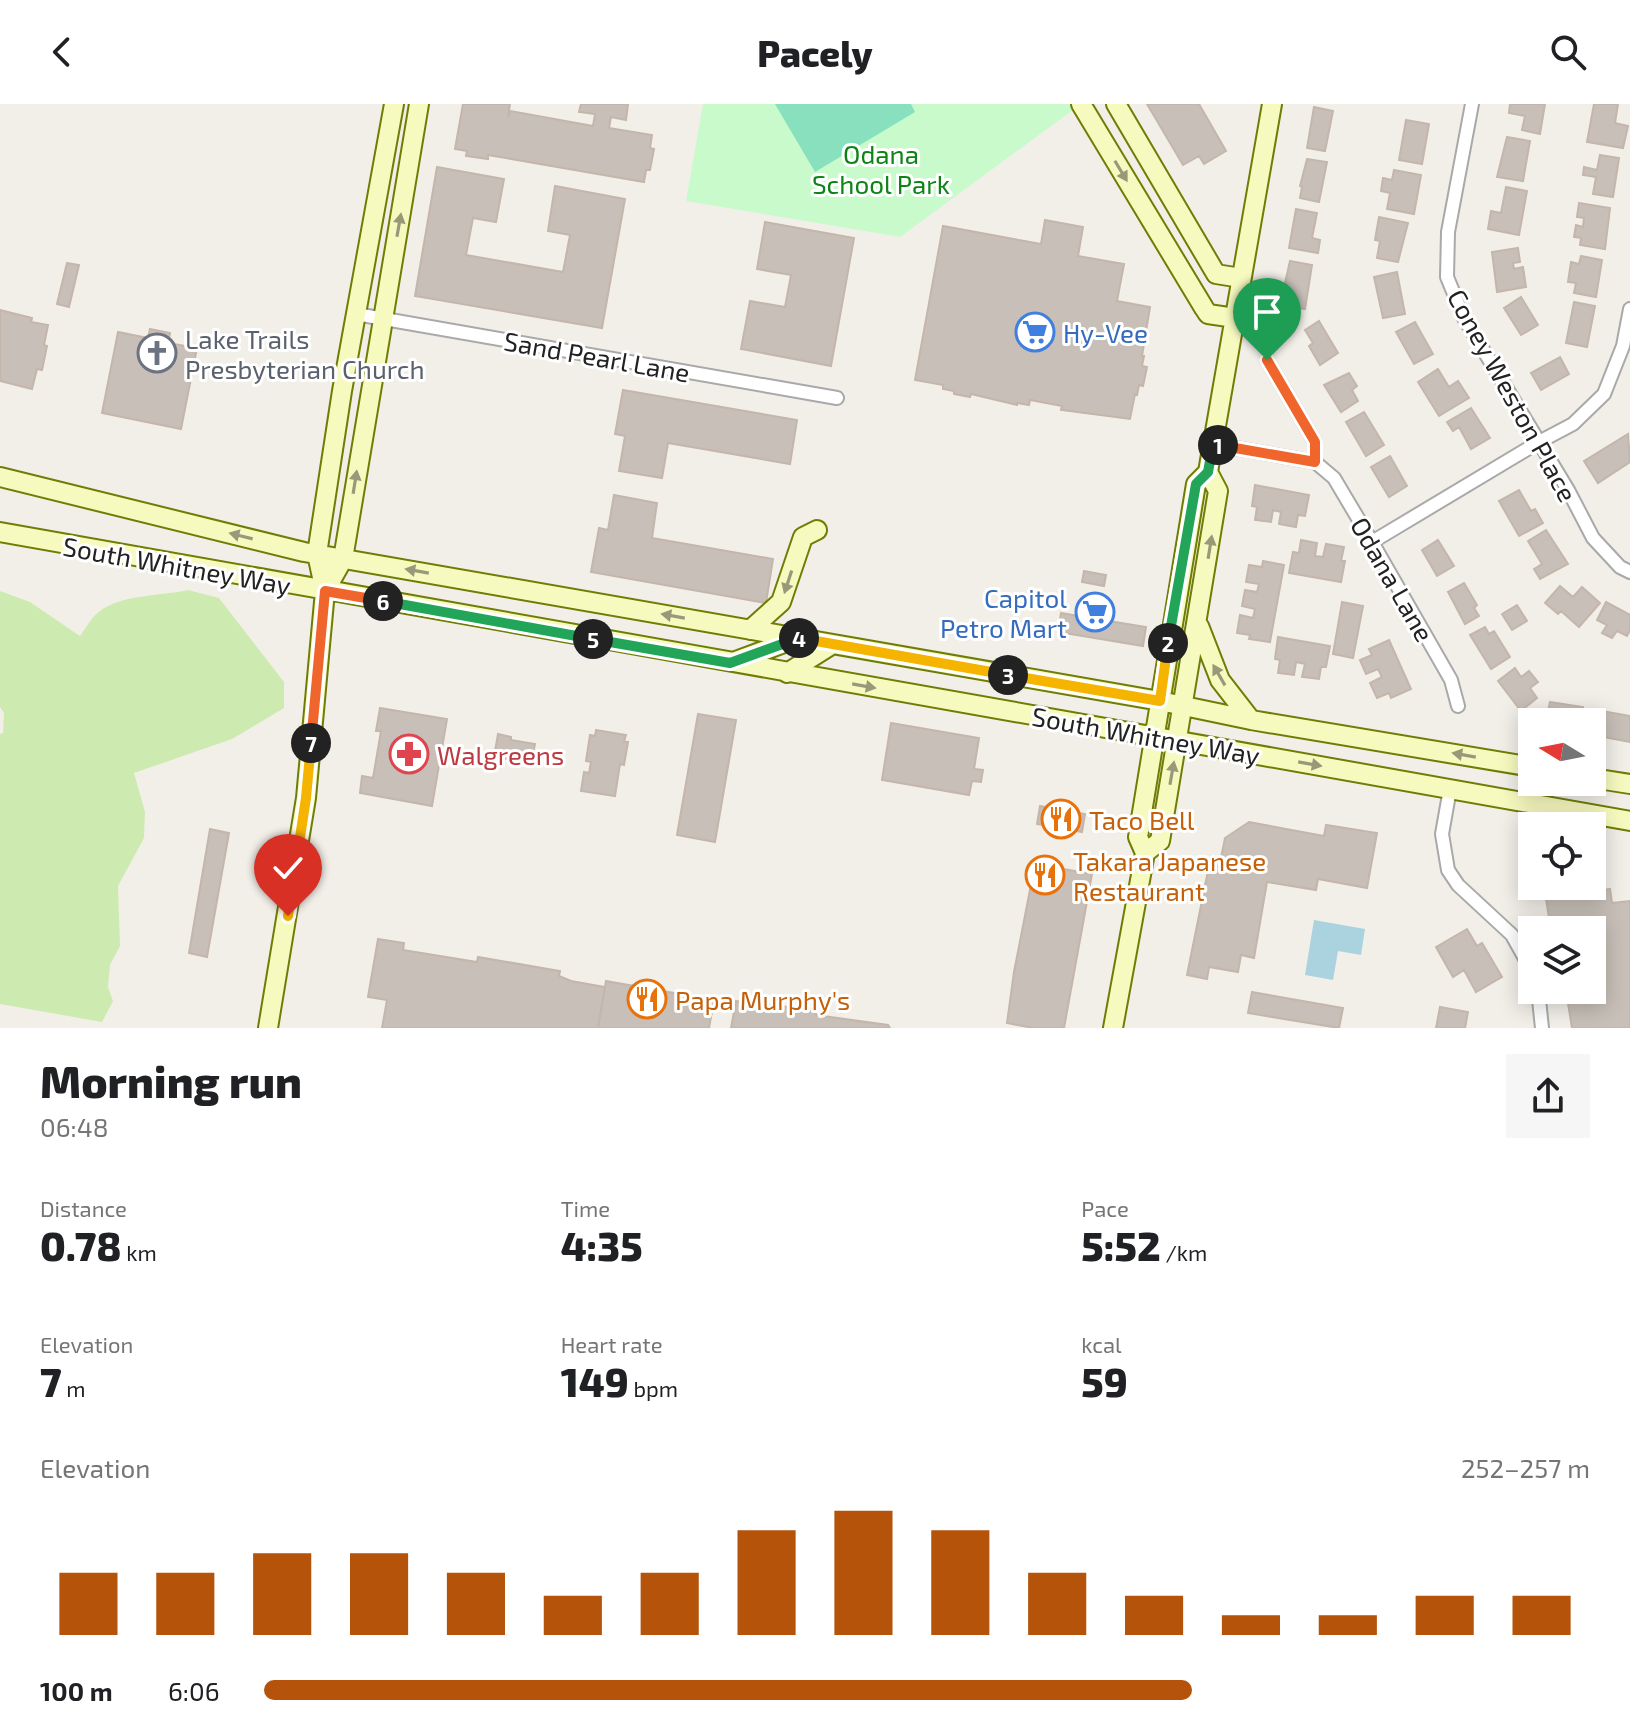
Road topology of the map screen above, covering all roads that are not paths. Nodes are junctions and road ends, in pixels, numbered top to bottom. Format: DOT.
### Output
graph roads {
  1 [pos="394,104"];
  2 [pos="419,104"];
  3 [pos="1081,104"];
  4 [pos="1116,104"];
  5 [pos="1272,104"];
  6 [pos="1472,104"];
  7 [pos="1241,278"];
  8 [pos="1630,309"];
  9 [pos="356,314"];
  10 [pos="383,318"];
  11 [pos="1235,318"];
  12 [pos="1267,360"];
  13 [pos="837,398"];
  14 [pos="1539,442"];
  15 [pos="1213,444"];
  16 [pos="1315,462"];
  17 [pos="1208,472"];
  18 [pos="0,477"];
  19 [pos="817,530"];
  20 [pos="0,532"];
  21 [pos="1372,542"];
  22 [pos="317,554"];
  23 [pos="343,559"];
  24 [pos="1630,572"];
  25 [pos="325,591"];
  26 [pos="1198,624"];
  27 [pos="750,630"];
  28 [pos="798,638"];
  29 [pos="833,644"];
  30 [pos="730,663"];
  31 [pos="787,673"];
  32 [pos="1160,701"];
  33 [pos="1184,706"];
  34 [pos="1458,706"];
  35 [pos="1251,720"];
  36 [pos="1153,737"];
  37 [pos="1178,741"];
  38 [pos="1518,765"];
  39 [pos="1606,780"];
  40 [pos="1630,784"];
  41 [pos="1450,789"];
  42 [pos="1630,821"];
  43 [pos="1145,853"];
  44 [pos="1518,946"];
  45 [pos="1539,1004"];
  46 [pos="268,1028"];
  47 [pos="1113,1028"];
  48 [pos="1542,1028"];
  1 -- 9 [label="main road"];
  10 -- 2 [label="main road, one-way"];
  3 -- 11 [label="main road, one-way"];
  4 -- 7 [label="main road"];
  5 -- 7 [label="main road"];
  6 -- 14 [label="street, Coney Weston Place"];
  7 -- 11 [label="main road"];
  8 -- 14 [label="street"];
  9 -- 10 [label="street, Sand Pearl Lane"];
  9 -- 22 [label="main road"];
  10 -- 13 [label="street, Sand Pearl Lane"];
  23 -- 10 [label="main road, one-way"];
  11 -- 15 [label="main road"];
  12 -- 16 [label="street, Odana Lane"];
  14 -- 21 [label="street"];
  14 -- 24 [label="street, Coney Weston Place"];
  15 -- 16 [label="street"];
  15 -- 17 [label="main road"];
  16 -- 21 [label="street, Odana Lane"];
  26 -- 17 [label="main road, one-way"];
  17 -- 32 [label="main road"];
  22 -- 18 [label="main road, South Whitney Way, one-way"];
  19 -- 27 [label="main road, one-way"];
  20 -- 25 [label="main road, South Whitney Way"];
  21 -- 34 [label="street, Odana Lane"];
  22 -- 23 [label="main road, South Whitney Way"];
  22 -- 25 [label="main road"];
  23 -- 25 [label="main road"];
  27 -- 23 [label="main road, South Whitney Way, one-way"];
  25 -- 30 [label="main road, South Whitney Way"];
  25 -- 46 [label="main road"];
  26 -- 33 [label="main road"];
  35 -- 26 [label="main road, one-way"];
  27 -- 28 [label="main road, South Whitney Way"];
  28 -- 29 [label="main road, South Whitney Way"];
  28 -- 30 [label="main road"];
  29 -- 31 [label="main road"];
  29 -- 32 [label="main road, South Whitney Way"];
  30 -- 31 [label="main road, South Whitney Way"];
  31 -- 36 [label="main road, South Whitney Way, one-way"];
  32 -- 33 [label="main road, South Whitney Way"];
  32 -- 36 [label="main road"];
  33 -- 35 [label="main road, South Whitney Way"];
  33 -- 37 [label="main road"];
  38 -- 35 [label="main road, South Whitney Way, one-way"];
  36 -- 37 [label="main road, South Whitney Way"];
  36 -- 43 [label="main road"];
  37 -- 41 [label="main road, South Whitney Way, one-way"];
  43 -- 37 [label="main road, one-way"];
  39 -- 40 [label="main road"];
  41 -- 42 [label="main road, South Whitney Way"];
  41 -- 44 [label="street"];
  43 -- 47 [label="main road"];
  45 -- 48 [label="street"];
}
